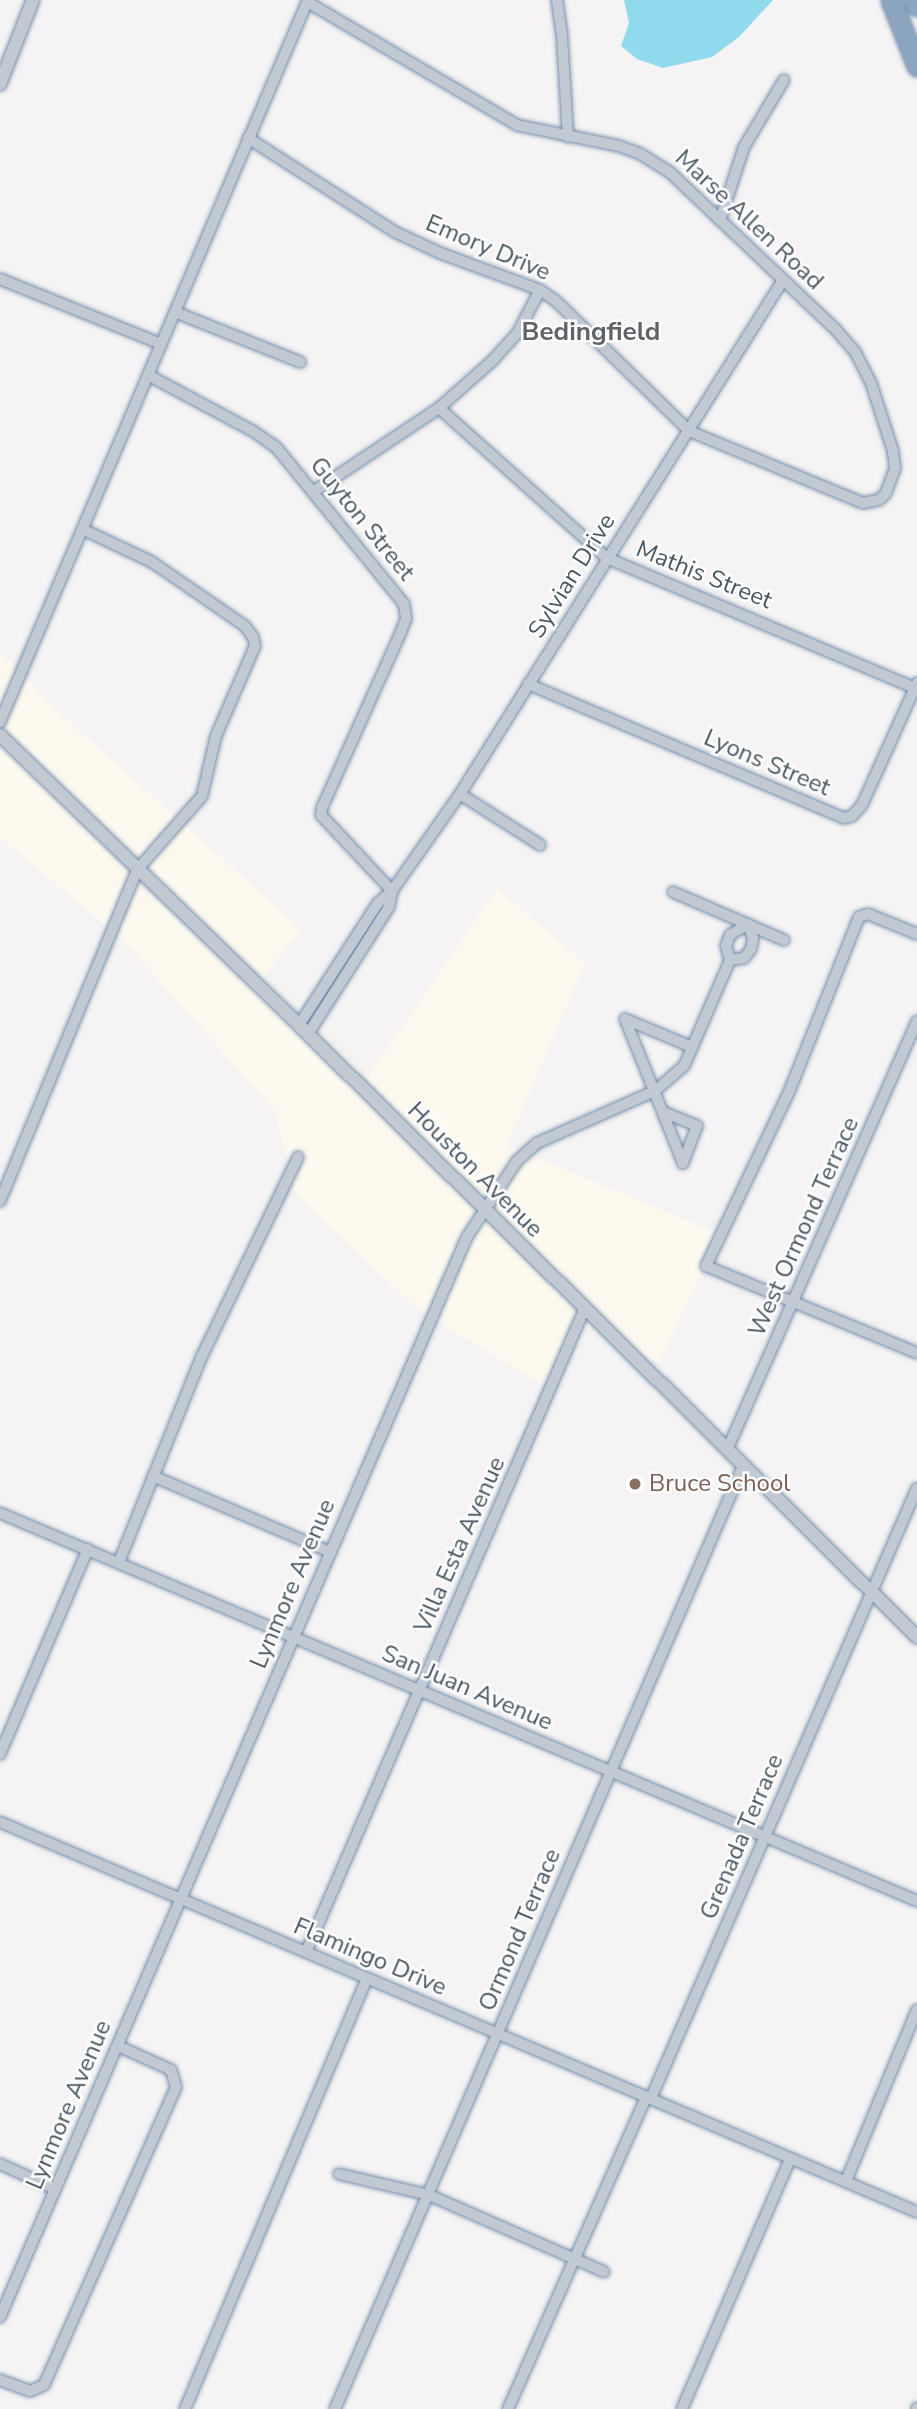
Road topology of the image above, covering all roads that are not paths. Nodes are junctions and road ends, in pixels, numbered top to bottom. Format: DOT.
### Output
graph roads {
  1 [pos="33,0"];
  2 [pos="557,0"];
  3 [pos="891,0"];
  4 [pos="915,0"];
  5 [pos="308,1"];
  6 [pos="917,6"];
  7 [pos="917,66"];
  8 [pos="784,80"];
  9 [pos="0,84"];
  10 [pos="568,137"];
  11 [pos="248,138"];
  12 [pos="720,220"];
  13 [pos="0,279"];
  14 [pos="783,280"];
  15 [pos="540,290"];
  16 [pos="175,312"];
  17 [pos="161,344"];
  18 [pos="300,362"];
  19 [pos="148,375"];
  20 [pos="439,408"];
  21 [pos="689,431"];
  22 [pos="313,492"];
  23 [pos="841,493"];
  24 [pos="82,530"];
  25 [pos="607,558"];
  26 [pos="528,684"];
  27 [pos="916,685"];
  28 [pos="0,722"];
  29 [pos="0,735"];
  30 [pos="460,794"];
  31 [pos="540,845"];
  32 [pos="137,870"];
  33 [pos="392,891"];
  34 [pos="673,892"];
  35 [pos="748,924"];
  36 [pos="917,934"];
  37 [pos="784,940"];
  38 [pos="730,960"];
  39 [pos="917,1021"];
  40 [pos="304,1030"];
  41 [pos="692,1047"];
  42 [pos="655,1091"];
  43 [pos="663,1112"];
  44 [pos="299,1157"];
  45 [pos="0,1201"];
  46 [pos="486,1209"];
  47 [pos="793,1302"];
  48 [pos="585,1308"];
  49 [pos="917,1353"];
  50 [pos="727,1450"];
  51 [pos="743,1466"];
  52 [pos="153,1476"];
  53 [pos="917,1488"];
  54 [pos="0,1513"];
  55 [pos="88,1549"];
  56 [pos="330,1552"];
  57 [pos="118,1562"];
  58 [pos="871,1591"];
  59 [pos="293,1637"];
  60 [pos="917,1637"];
  61 [pos="418,1690"];
  62 [pos="0,1754"];
  63 [pos="611,1772"];
  64 [pos="0,1822"];
  65 [pos="764,1837"];
  66 [pos="180,1899"];
  67 [pos="917,1901"];
  68 [pos="306,1952"];
  69 [pos="367,1979"];
  70 [pos="917,2010"];
  71 [pos="498,2035"];
  72 [pos="118,2046"];
  73 [pos="649,2097"];
  74 [pos="790,2159"];
  75 [pos="0,2164"];
  76 [pos="339,2174"];
  77 [pos="846,2181"];
  78 [pos="55,2189"];
  79 [pos="429,2195"];
  80 [pos="917,2212"];
  81 [pos="576,2257"];
  82 [pos="604,2272"];
  83 [pos="0,2317"];
  84 [pos="0,2380"];
  85 [pos="185,2409"];
  86 [pos="335,2409"];
  87 [pos="508,2409"];
  88 [pos="682,2409"];
  1 -- 9 [label="street"];
  2 -- 10 [label="street"];
  3 -- 7 [label="highway"];
  4 -- 6 [label="highway"];
  5 -- 10 [label="street, Marse Allen Road"];
  5 -- 11 [label="street"];
  8 -- 12 [label="street"];
  10 -- 12 [label="street, Marse Allen Road"];
  11 -- 15 [label="street, Emory Drive"];
  11 -- 16 [label="street"];
  12 -- 14 [label="street, Marse Allen Road"];
  13 -- 17 [label="street"];
  14 -- 21 [label="street, Sylvian Drive"];
  14 -- 23 [label="street, Marse Allen Road"];
  15 -- 20 [label="street"];
  15 -- 21 [label="street, Emory Drive"];
  16 -- 17 [label="street"];
  16 -- 18 [label="street"];
  17 -- 19 [label="street"];
  19 -- 22 [label="street, Guyton Street"];
  19 -- 24 [label="street"];
  20 -- 22 [label="street"];
  20 -- 25 [label="street, Mathis Street"];
  21 -- 23 [label="street, Emory Drive"];
  21 -- 25 [label="street, Sylvian Drive"];
  22 -- 33 [label="street, Guyton Street"];
  24 -- 28 [label="street"];
  24 -- 32 [label="street"];
  25 -- 26 [label="street, Sylvian Drive"];
  25 -- 27 [label="street, Mathis Street"];
  26 -- 27 [label="street, Lyons Street"];
  26 -- 30 [label="street, Sylvian Drive"];
  29 -- 32 [label="street, Houston Avenue"];
  30 -- 31 [label="street"];
  30 -- 33 [label="street, Sylvian Drive"];
  32 -- 40 [label="street, Houston Avenue"];
  32 -- 45 [label="street"];
  33 -- 40 [label="street, Sylvian Drive"];
  34 -- 35 [label="street"];
  35 -- 37 [label="street"];
  35 -- 38 [label="street, Lynmore Avenue"];
  35 -- 38 [label="street, Lynmore Avenue"];
  36 -- 47 [label="street"];
  38 -- 41 [label="street, Lynmore Avenue"];
  39 -- 47 [label="street, West Ormond Terrace"];
  40 -- 46 [label="street, Houston Avenue"];
  41 -- 42 [label="street, Lynmore Avenue"];
  41 -- 42 [label="street"];
  42 -- 43 [label="street"];
  42 -- 46 [label="street, Lynmore Avenue"];
  44 -- 52 [label="street"];
  46 -- 48 [label="street, Houston Avenue"];
  46 -- 56 [label="street, Lynmore Avenue"];
  47 -- 49 [label="street"];
  47 -- 50 [label="street, West Ormond Terrace"];
  48 -- 50 [label="street, Houston Avenue"];
  48 -- 61 [label="street, Villa Esta Avenue"];
  50 -- 51 [label="street, Houston Avenue"];
  51 -- 58 [label="street, Houston Avenue"];
  51 -- 63 [label="street, Ormond Terrace"];
  52 -- 56 [label="street"];
  52 -- 57 [label="street"];
  53 -- 58 [label="street, Grenada Terrace"];
  54 -- 55 [label="street, San Juan Avenue"];
  55 -- 57 [label="street, San Juan Avenue"];
  55 -- 62 [label="street"];
  56 -- 59 [label="street, Lynmore Avenue"];
  57 -- 59 [label="street, San Juan Avenue"];
  58 -- 60 [label="street, Houston Avenue"];
  58 -- 65 [label="street, Grenada Terrace"];
  59 -- 61 [label="street, San Juan Avenue"];
  59 -- 66 [label="street, Lynmore Avenue"];
  61 -- 63 [label="street, San Juan Avenue"];
  61 -- 68 [label="street, Villa Esta Avenue"];
  63 -- 65 [label="street, San Juan Avenue"];
  63 -- 71 [label="street, Ormond Terrace"];
  64 -- 66 [label="street, Flamingo Drive"];
  65 -- 67 [label="street, San Juan Avenue"];
  65 -- 73 [label="street, Grenada Terrace"];
  66 -- 68 [label="street, Flamingo Drive"];
  66 -- 72 [label="street, Lynmore Avenue"];
  68 -- 69 [label="street, Flamingo Drive"];
  69 -- 71 [label="street, Flamingo Drive"];
  69 -- 85 [label="street"];
  70 -- 77 [label="street"];
  71 -- 73 [label="street, Flamingo Drive"];
  71 -- 79 [label="street, Ormond Terrace"];
  72 -- 78 [label="street, Lynmore Avenue"];
  72 -- 84 [label="street"];
  73 -- 74 [label="street, Flamingo Drive"];
  73 -- 81 [label="street, Grenada Terrace"];
  74 -- 77 [label="street, Flamingo Drive"];
  74 -- 88 [label="street"];
  75 -- 78 [label="street"];
  76 -- 79 [label="street"];
  77 -- 80 [label="street, Flamingo Drive"];
  78 -- 83 [label="street, Lynmore Avenue"];
  79 -- 81 [label="street"];
  79 -- 86 [label="street, Ormond Terrace"];
  81 -- 82 [label="street"];
  81 -- 87 [label="street, Grenada Terrace"];
}
